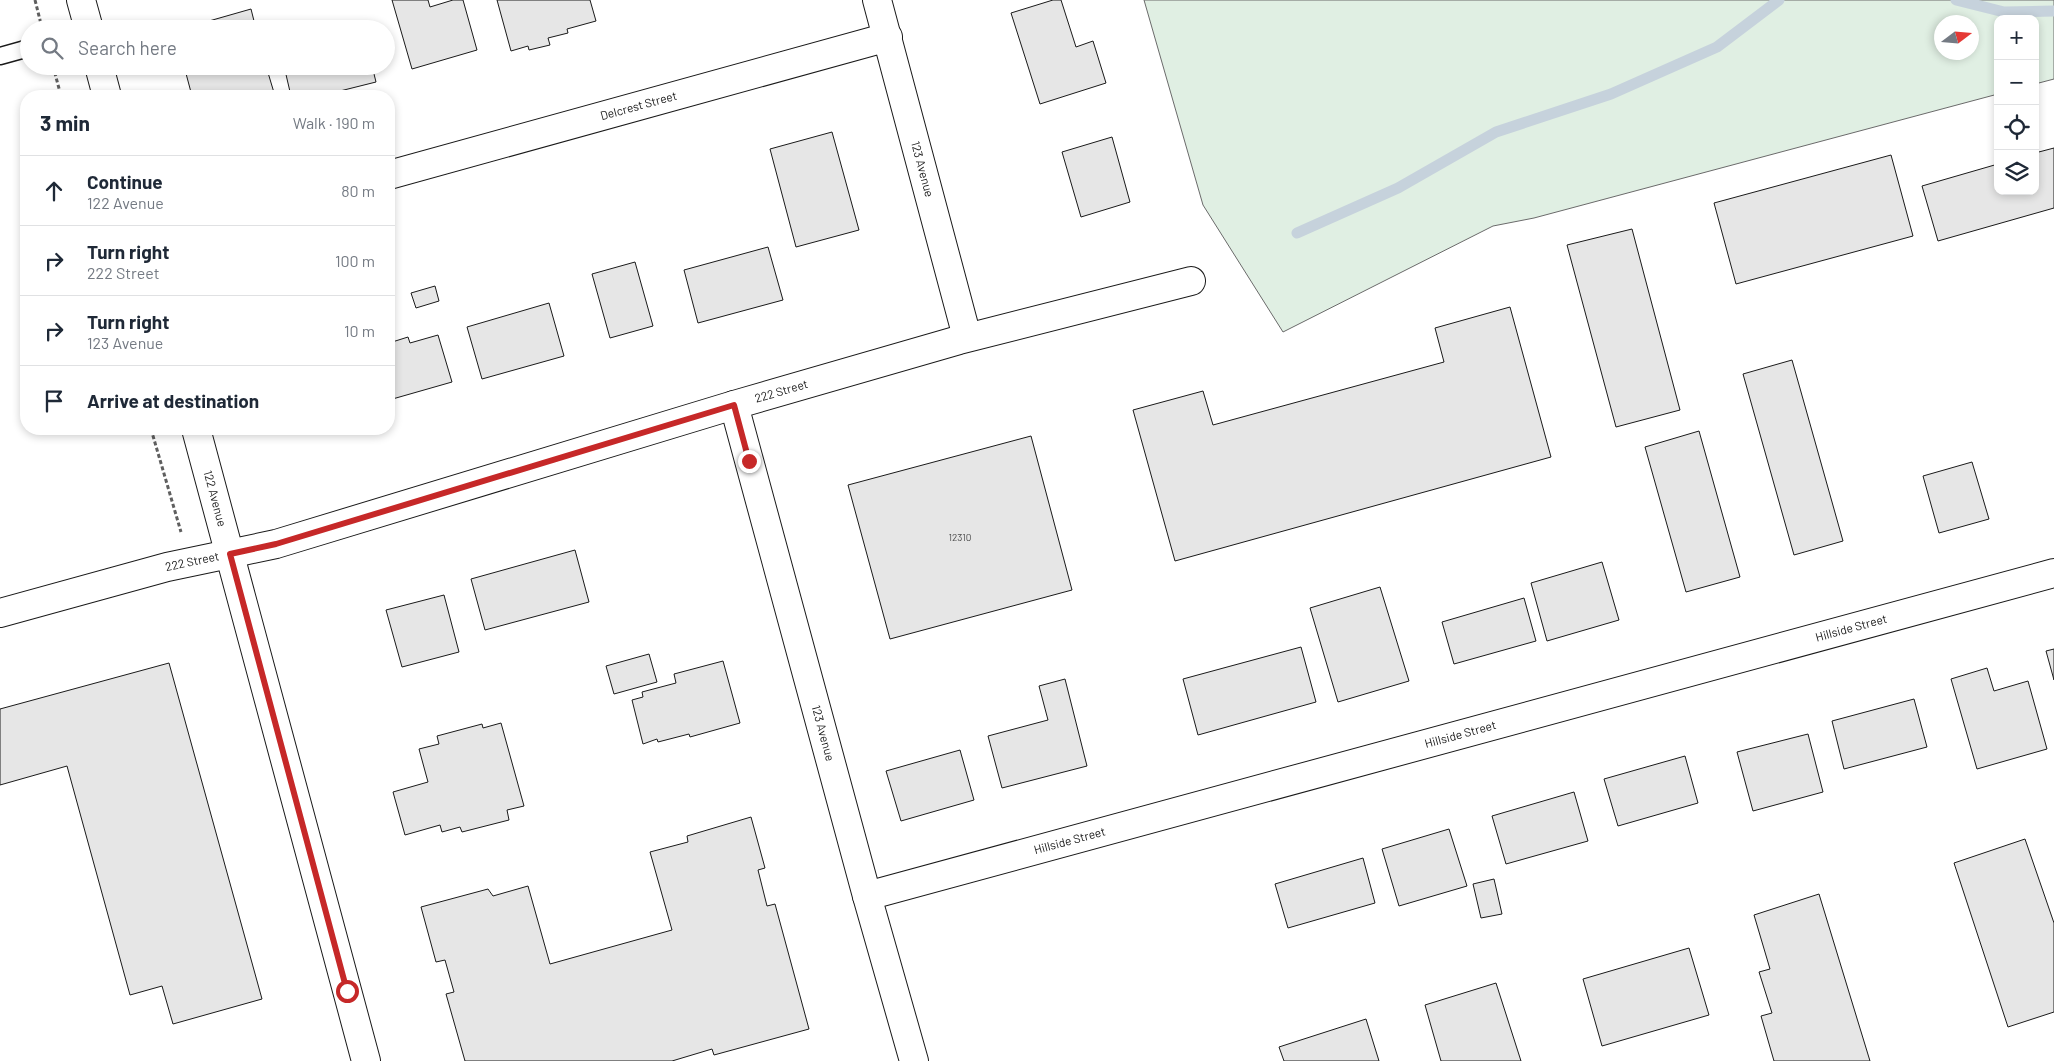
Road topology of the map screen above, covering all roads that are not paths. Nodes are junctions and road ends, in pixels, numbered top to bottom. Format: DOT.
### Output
graph roads {
  1 [pos="81,0"];
  2 [pos="878,0"];
  3 [pos="87,20"];
  4 [pos="888,37"];
  5 [pos="20,50"];
  6 [pos="0,56"];
  7 [pos="101,75"];
  8 [pos="105,90"];
  9 [pos="395,173"];
  10 [pos="1191,281"];
  11 [pos="968,337"];
  12 [pos="734,405"];
  13 [pos="198,435"];
  14 [pos="230,554"];
  15 [pos="2054,573"];
  16 [pos="0,613"];
  17 [pos="867,896"];
  18 [pos="366,1061"];
  19 [pos="914,1061"];
  1 -- 3 [label="street"];
  2 -- 4 [label="street, 123 Avenue"];
  4 -- 9 [label="street, Delcrest Street"];
  4 -- 11 [label="street, 123 Avenue"];
  5 -- 6 [label="lane"];
  7 -- 8 [label="street"];
  10 -- 11 [label="street, 222 Street"];
  11 -- 12 [label="street, 222 Street"];
  12 -- 14 [label="street, 222 Street"];
  12 -- 17 [label="street, 123 Avenue"];
  13 -- 14 [label="street, 122 Avenue"];
  14 -- 16 [label="street, 222 Street"];
  14 -- 18 [label="street, 122 Avenue"];
  15 -- 17 [label="street, Hillside Street"];
  17 -- 19 [label="street, 123 Avenue"];
}
